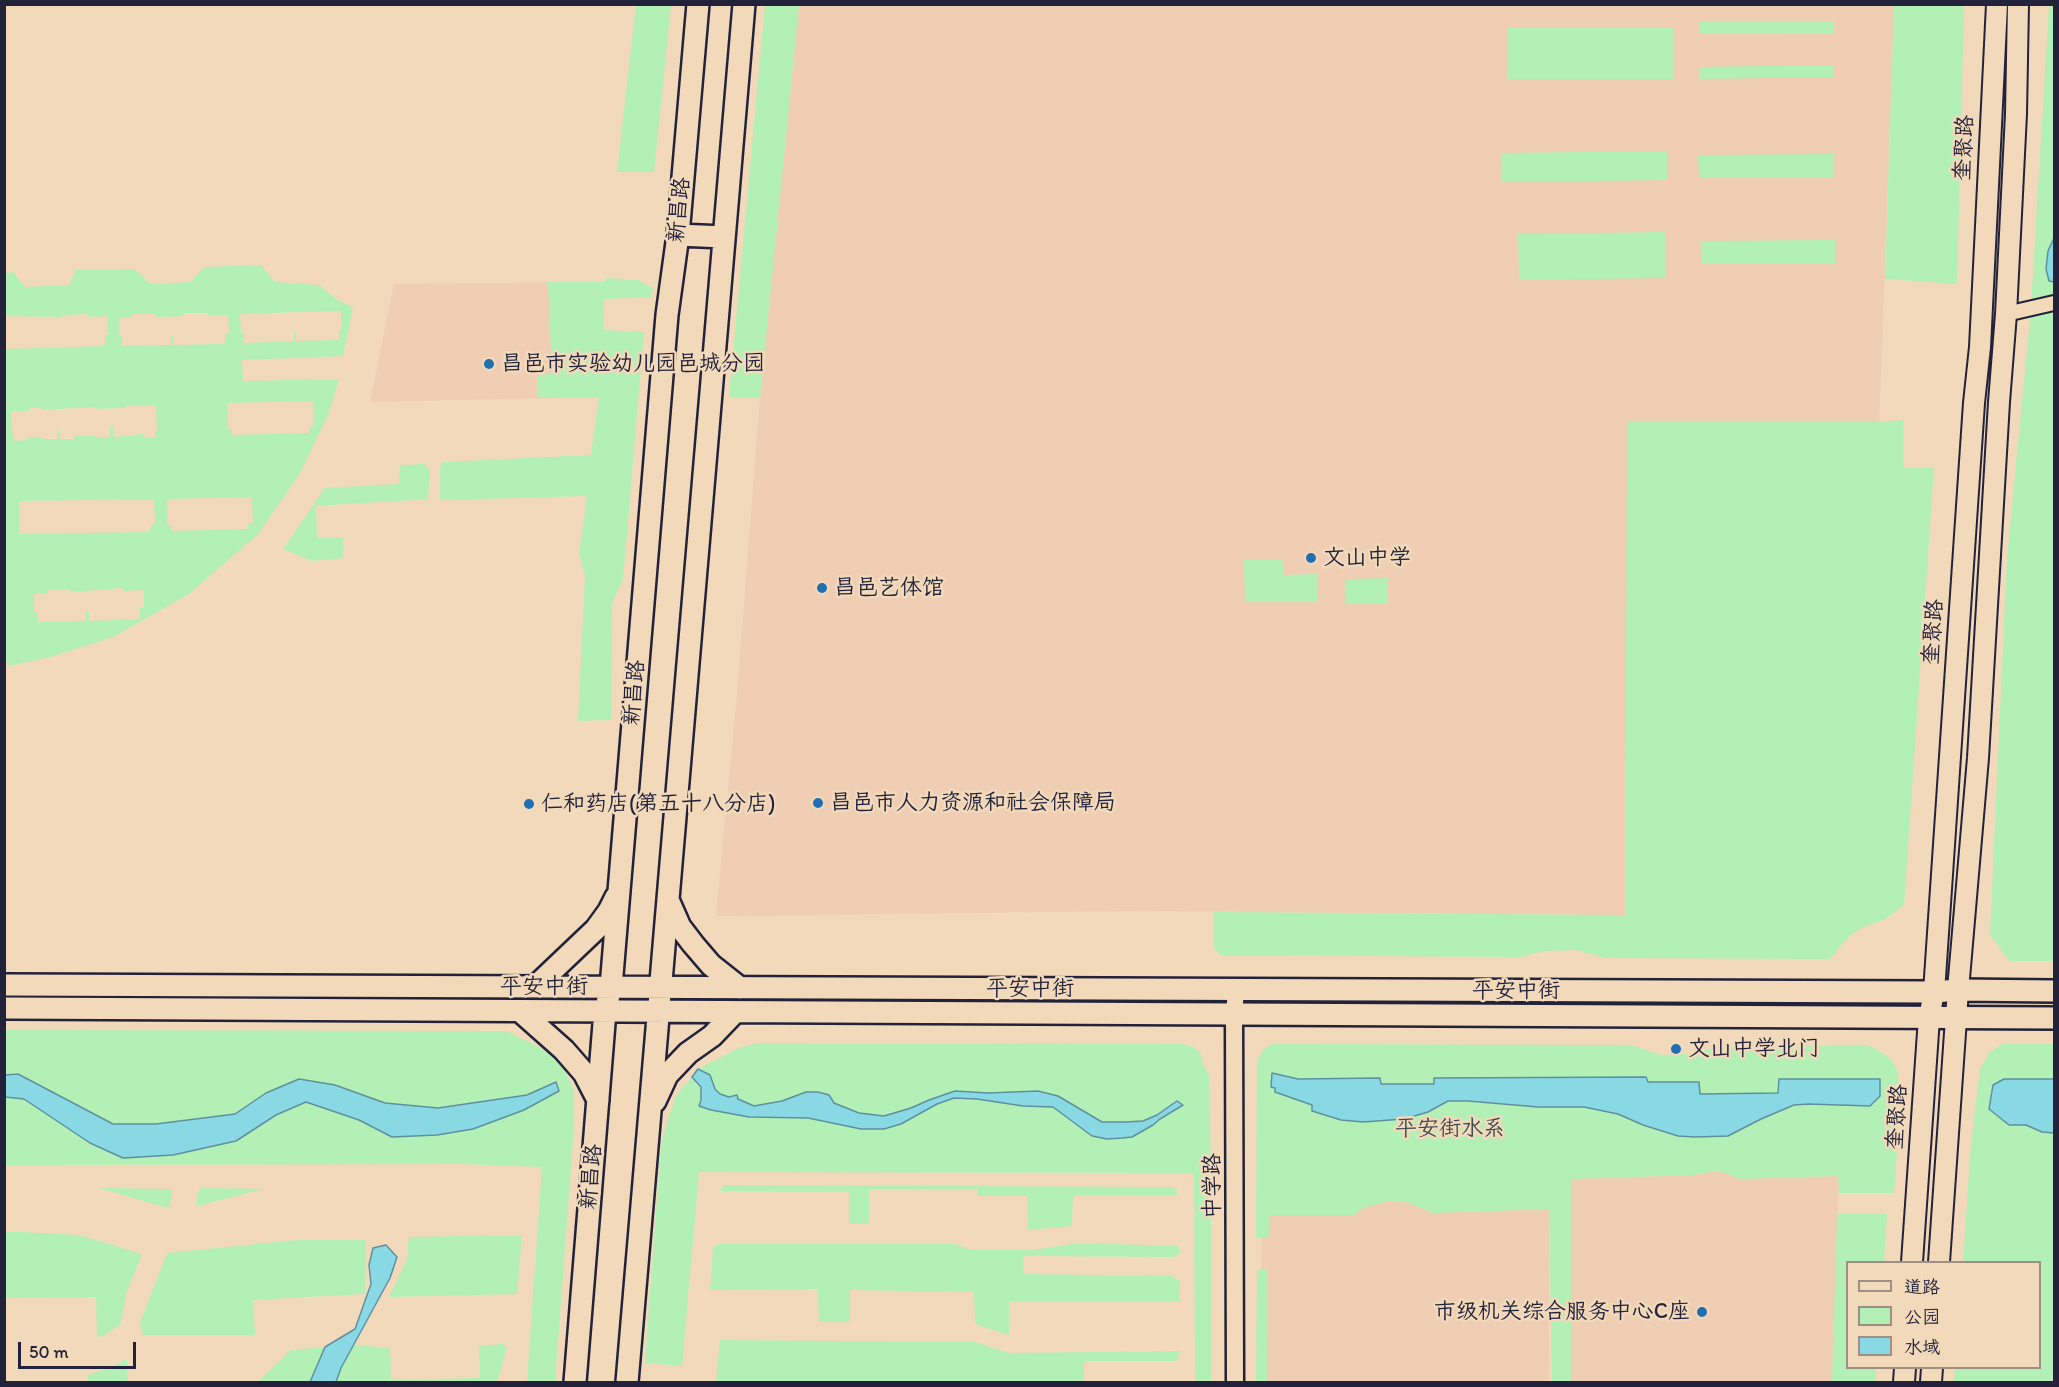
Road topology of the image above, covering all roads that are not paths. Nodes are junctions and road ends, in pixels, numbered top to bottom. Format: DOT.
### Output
graph roads {
  1 [pos="698,4"];
  2 [pos="744,4"];
  3 [pos="1996,4"];
  4 [pos="2018,4"];
  5 [pos="678,235"];
  6 [pos="724,237"];
  7 [pos="2055,303"];
  8 [pos="2006,314"];
  9 [pos="619,891"];
  10 [pos="669,900"];
  11 [pos="4,985"];
  12 [pos="535,987"];
  13 [pos="611,987"];
  14 [pos="662,987"];
  15 [pos="740,988"];
  16 [pos="1236,990"];
  17 [pos="1958,990"];
  18 [pos="2055,991"];
  19 [pos="1934,992"];
  20 [pos="4,1008"];
  21 [pos="520,1011"];
  22 [pos="605,1011"];
  23 [pos="659,1012"];
  24 [pos="735,1012"];
  25 [pos="1234,1015"];
  26 [pos="1929,1018"];
  27 [pos="1956,1018"];
  28 [pos="2055,1018"];
  29 [pos="598,1102"];
  30 [pos="649,1115"];
  31 [pos="1912,1261"];
  32 [pos="1939,1261"];
  33 [pos="575,1383"];
  34 [pos="627,1383"];
  35 [pos="1235,1383"];
  1 -- 5 [label="main road, 新昌路"];
  2 -- 6 [label="main road, 新昌路"];
  3 -- 19 [label="main road, 奎聚路"];
  4 -- 8 [label="main road"];
  5 -- 6 [label="main road"];
  5 -- 9 [label="main road, 新昌路"];
  6 -- 10 [label="main road, 新昌路"];
  7 -- 8 [label="street"];
  8 -- 17 [label="main road"];
  9 -- 12 [label="main road"];
  9 -- 13 [label="main road, 新昌路"];
  10 -- 14 [label="main road, 新昌路"];
  10 -- 15 [label="main road"];
  11 -- 12 [label="main road, 平安中街"];
  12 -- 13 [label="main road, 平安中街"];
  13 -- 14 [label="main road, 平安中街"];
  13 -- 22 [label="main road, 新昌路"];
  14 -- 15 [label="main road, 平安中街"];
  14 -- 23 [label="main road, 新昌路"];
  15 -- 16 [label="main road, 平安中街"];
  16 -- 19 [label="main road, 平安中街"];
  16 -- 25 [label="street, 中学路"];
  17 -- 18 [label="main road, 平安中街"];
  17 -- 19 [label="main road, 平安中街"];
  17 -- 27 [label="main road"];
  19 -- 26 [label="main road, 奎聚路"];
  20 -- 21 [label="main road, 平安中街"];
  21 -- 22 [label="main road, 平安中街"];
  21 -- 29 [label="main road"];
  22 -- 23 [label="main road, 平安中街"];
  22 -- 29 [label="main road, 新昌路"];
  23 -- 24 [label="main road, 平安中街"];
  23 -- 30 [label="main road, 新昌路"];
  24 -- 25 [label="main road, 平安中街"];
  24 -- 30 [label="main road"];
  25 -- 26 [label="main road, 平安中街"];
  25 -- 35 [label="street, 中学路"];
  26 -- 27 [label="main road, 平安中街"];
  26 -- 31 [label="main road, 奎聚路"];
  27 -- 28 [label="main road, 平安中街"];
  27 -- 32 [label="main road"];
  29 -- 33 [label="main road, 新昌路"];
  30 -- 34 [label="main road, 新昌路"];
}
